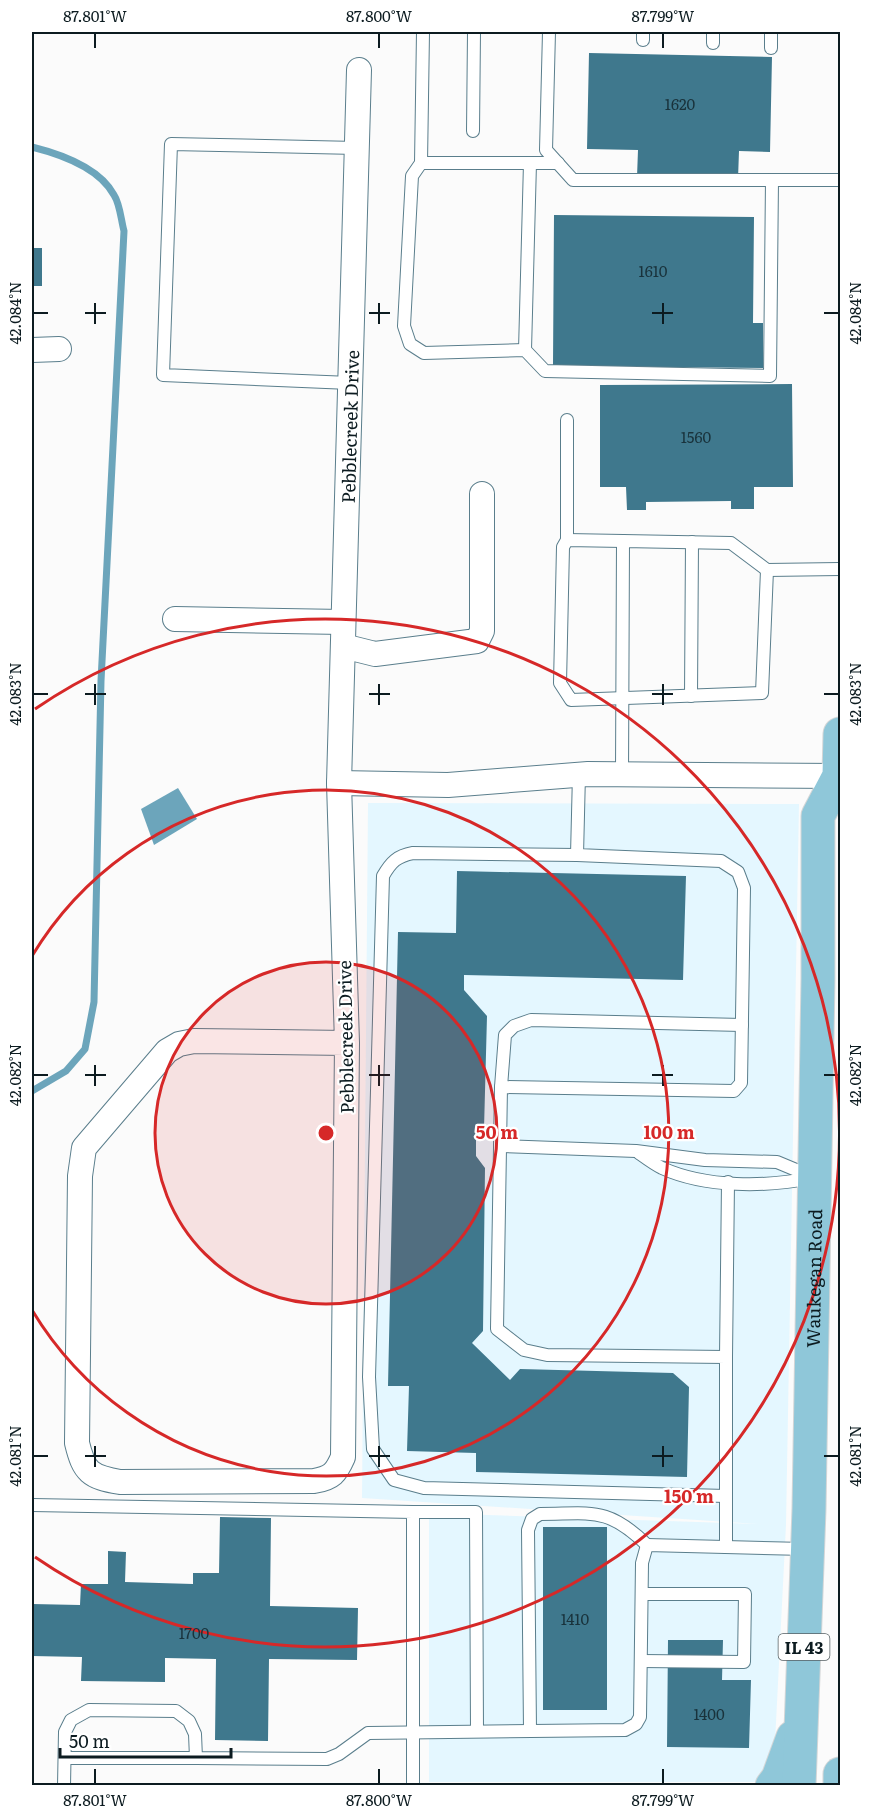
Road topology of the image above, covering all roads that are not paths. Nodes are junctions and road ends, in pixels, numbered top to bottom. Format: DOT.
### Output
graph roads {
  1 [pos="423,32"];
  2 [pos="474,32"];
  3 [pos="549,32"];
  4 [pos="771,32"];
  5 [pos="771,48"];
  6 [pos="359,70"];
  7 [pos="473,131"];
  8 [pos="357,148"];
  9 [pos="421,163"];
  10 [pos="530,163"];
  11 [pos="558,163"];
  12 [pos="772,180"];
  13 [pos="840,180"];
  14 [pos="59,349"];
  15 [pos="32,350"];
  16 [pos="525,350"];
  17 [pos="350,383"];
  18 [pos="567,420"];
  19 [pos="482,494"];
  20 [pos="567,540"];
  21 [pos="623,541"];
  22 [pos="692,542"];
  23 [pos="840,569"];
  24 [pos="766,570"];
  25 [pos="175,619"];
  26 [pos="343,634"];
  27 [pos="691,696"];
  28 [pos="622,699"];
  29 [pos="840,734"];
  30 [pos="579,774"];
  31 [pos="622,774"];
  32 [pos="840,776"];
  33 [pos="339,783"];
  34 [pos="577,855"];
  35 [pos="742,1025"];
  36 [pos="347,1043"];
  37 [pos="501,1087"];
  38 [pos="500,1146"];
  39 [pos="636,1151"];
  40 [pos="814,1178"];
  41 [pos="728,1182"];
  42 [pos="726,1357"];
  43 [pos="726,1496"];
  44 [pos="32,1505"];
  45 [pos="413,1512"];
  46 [pos="647,1545"];
  47 [pos="726,1547"];
  48 [pos="807,1549"];
  49 [pos="642,1594"];
  50 [pos="641,1661"];
  51 [pos="802,1716"];
  52 [pos="530,1730"];
  53 [pos="477,1731"];
  54 [pos="413,1732"];
  55 [pos="65,1758"];
  56 [pos="196,1758"];
  57 [pos="840,1774"];
  58 [pos="64,1785"];
  59 [pos="413,1785"];
  60 [pos="772,1785"];
  61 [pos="799,1785"];
  62 [pos="840,1785"];
  1 -- 9 [label="lane"];
  2 -- 7 [label="lane"];
  3 -- 11 [label="lane"];
  4 -- 5 [label="lane"];
  6 -- 8 [label="street, Pebblecreek Drive"];
  8 -- 17 [label="street, Pebblecreek Drive"];
  8 -- 17 [label="lane"];
  9 -- 10 [label="lane"];
  9 -- 16 [label="lane"];
  10 -- 11 [label="lane"];
  10 -- 16 [label="lane"];
  11 -- 12 [label="lane"];
  12 -- 13 [label="lane"];
  12 -- 16 [label="lane"];
  14 -- 15 [label="street"];
  17 -- 26 [label="street, Pebblecreek Drive"];
  18 -- 20 [label="lane"];
  19 -- 26 [label="street"];
  20 -- 21 [label="lane"];
  20 -- 28 [label="lane"];
  21 -- 22 [label="lane"];
  21 -- 28 [label="lane"];
  22 -- 24 [label="lane"];
  22 -- 27 [label="lane"];
  23 -- 24 [label="lane"];
  24 -- 27 [label="lane"];
  25 -- 26 [label="street"];
  26 -- 33 [label="street, Pebblecreek Drive"];
  27 -- 28 [label="lane"];
  28 -- 31 [label="lane"];
  29 -- 32 [label="main road, Waukegan Road / IL 43"];
  30 -- 31 [label="street"];
  30 -- 33 [label="street"];
  30 -- 34 [label="lane"];
  31 -- 32 [label="street"];
  32 -- 40 [label="main road, Waukegan Road / IL 43"];
  33 -- 36 [label="street, Pebblecreek Drive"];
  34 -- 35 [label="lane"];
  34 -- 43 [label="lane"];
  35 -- 37 [label="lane"];
  35 -- 37 [label="lane"];
  36 -- 36 [label="street, Pebblecreek Drive"];
  37 -- 38 [label="lane"];
  38 -- 39 [label="lane"];
  38 -- 42 [label="lane"];
  39 -- 40 [label="lane"];
  39 -- 41 [label="lane"];
  40 -- 41 [label="lane"];
  40 -- 48 [label="main road, Waukegan Road / IL 43"];
  41 -- 42 [label="lane"];
  42 -- 43 [label="lane"];
  43 -- 47 [label="lane"];
  44 -- 45 [label="lane"];
  45 -- 53 [label="lane"];
  45 -- 54 [label="lane"];
  46 -- 47 [label="lane"];
  46 -- 49 [label="lane"];
  46 -- 52 [label="lane"];
  47 -- 48 [label="lane"];
  48 -- 51 [label="main road, Waukegan Road / IL 43"];
  49 -- 50 [label="lane"];
  49 -- 50 [label="lane"];
  50 -- 52 [label="lane"];
  51 -- 60 [label="main road"];
  51 -- 61 [label="main road, Waukegan Road / IL 43"];
  52 -- 53 [label="lane"];
  53 -- 54 [label="lane"];
  54 -- 56 [label="lane"];
  54 -- 59 [label="lane"];
  55 -- 56 [label="lane"];
  55 -- 56 [label="lane"];
  55 -- 58 [label="lane"];
  57 -- 62 [label="main road"];
}
